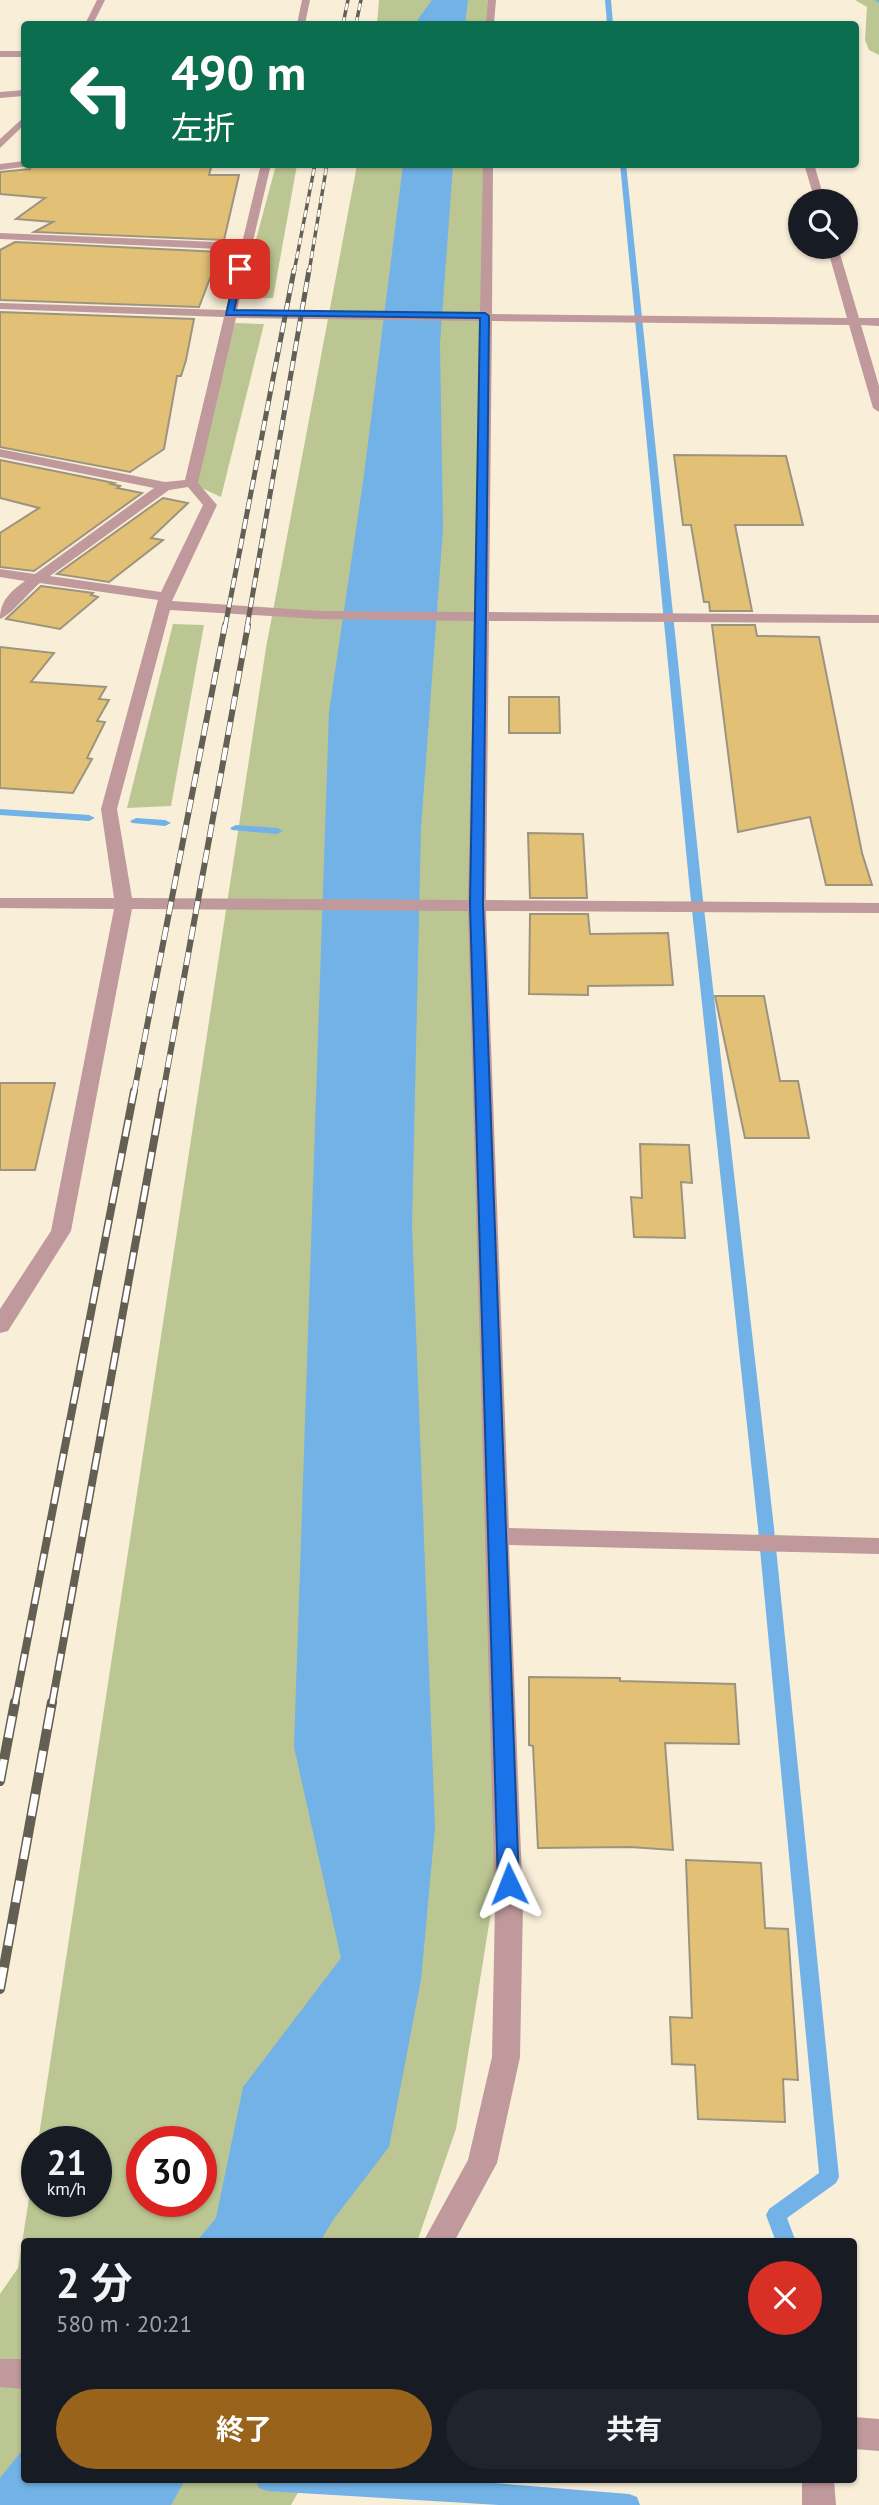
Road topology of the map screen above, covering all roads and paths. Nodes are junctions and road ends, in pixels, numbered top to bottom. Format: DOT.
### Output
graph roads {
  1 [pos="101,0"];
  2 [pos="306,0"];
  3 [pos="492,0"];
  4 [pos="90,21"];
  5 [pos="302,21"];
  6 [pos="490,21"];
  7 [pos="0,54"];
  8 [pos="21,54"];
  9 [pos="21,93"];
  10 [pos="0,95"];
  11 [pos="21,123"];
  12 [pos="0,145"];
  13 [pos="21,165"];
  14 [pos="0,167"];
  15 [pos="266,168"];
  16 [pos="488,168"];
  17 [pos="810,168"];
  18 [pos="816,189"];
  19 [pos="0,236"];
  20 [pos="246,247"];
  21 [pos="836,259"];
  22 [pos="0,306"];
  23 [pos="229,313"];
  24 [pos="478,316"];
  25 [pos="854,322"];
  26 [pos="879,322"];
  27 [pos="879,408"];
  28 [pos="0,453"];
  29 [pos="191,483"];
  30 [pos="165,486"];
  31 [pos="0,573"];
  32 [pos="39,577"];
  33 [pos="165,601"];
  34 [pos="0,615"];
  35 [pos="471,617"];
  36 [pos="879,619"];
  37 [pos="0,903"];
  38 [pos="124,904"];
  39 [pos="477,904"];
  40 [pos="879,908"];
  41 [pos="0,1326"];
  42 [pos="497,1536"];
  43 [pos="879,1546"];
  44 [pos="440,2238"];
  45 [pos="857,2433"];
  46 [pos="879,2435"];
  47 [pos="818,2483"];
  48 [pos="819,2505"];
  1 -- 4 [label="street"];
  2 -- 5 [label="street"];
  3 -- 6 [label="street"];
  7 -- 8 [label="street"];
  9 -- 10 [label="street"];
  11 -- 12 [label="street"];
  13 -- 14 [label="street"];
  15 -- 20 [label="street"];
  16 -- 24 [label="street"];
  17 -- 18 [label="street"];
  19 -- 20 [label="street"];
  20 -- 23 [label="street"];
  21 -- 25 [label="street"];
  22 -- 23 [label="street"];
  23 -- 24 [label="street"];
  23 -- 29 [label="street"];
  24 -- 25 [label="street"];
  24 -- 35 [label="street"];
  25 -- 26 [label="street"];
  25 -- 27 [label="street"];
  28 -- 30 [label="street"];
  29 -- 30 [label="street"];
  29 -- 33 [label="street"];
  30 -- 32 [label="street"];
  31 -- 32 [label="street"];
  32 -- 33 [label="street"];
  32 -- 34 [label="street"];
  33 -- 35 [label="street"];
  33 -- 38 [label="street"];
  35 -- 36 [label="street"];
  35 -- 39 [label="street"];
  37 -- 38 [label="street"];
  38 -- 39 [label="street"];
  38 -- 41 [label="street"];
  39 -- 40 [label="street"];
  39 -- 42 [label="street"];
  42 -- 43 [label="street"];
  42 -- 44 [label="street"];
  45 -- 46 [label="street"];
  47 -- 48 [label="street"];
}
